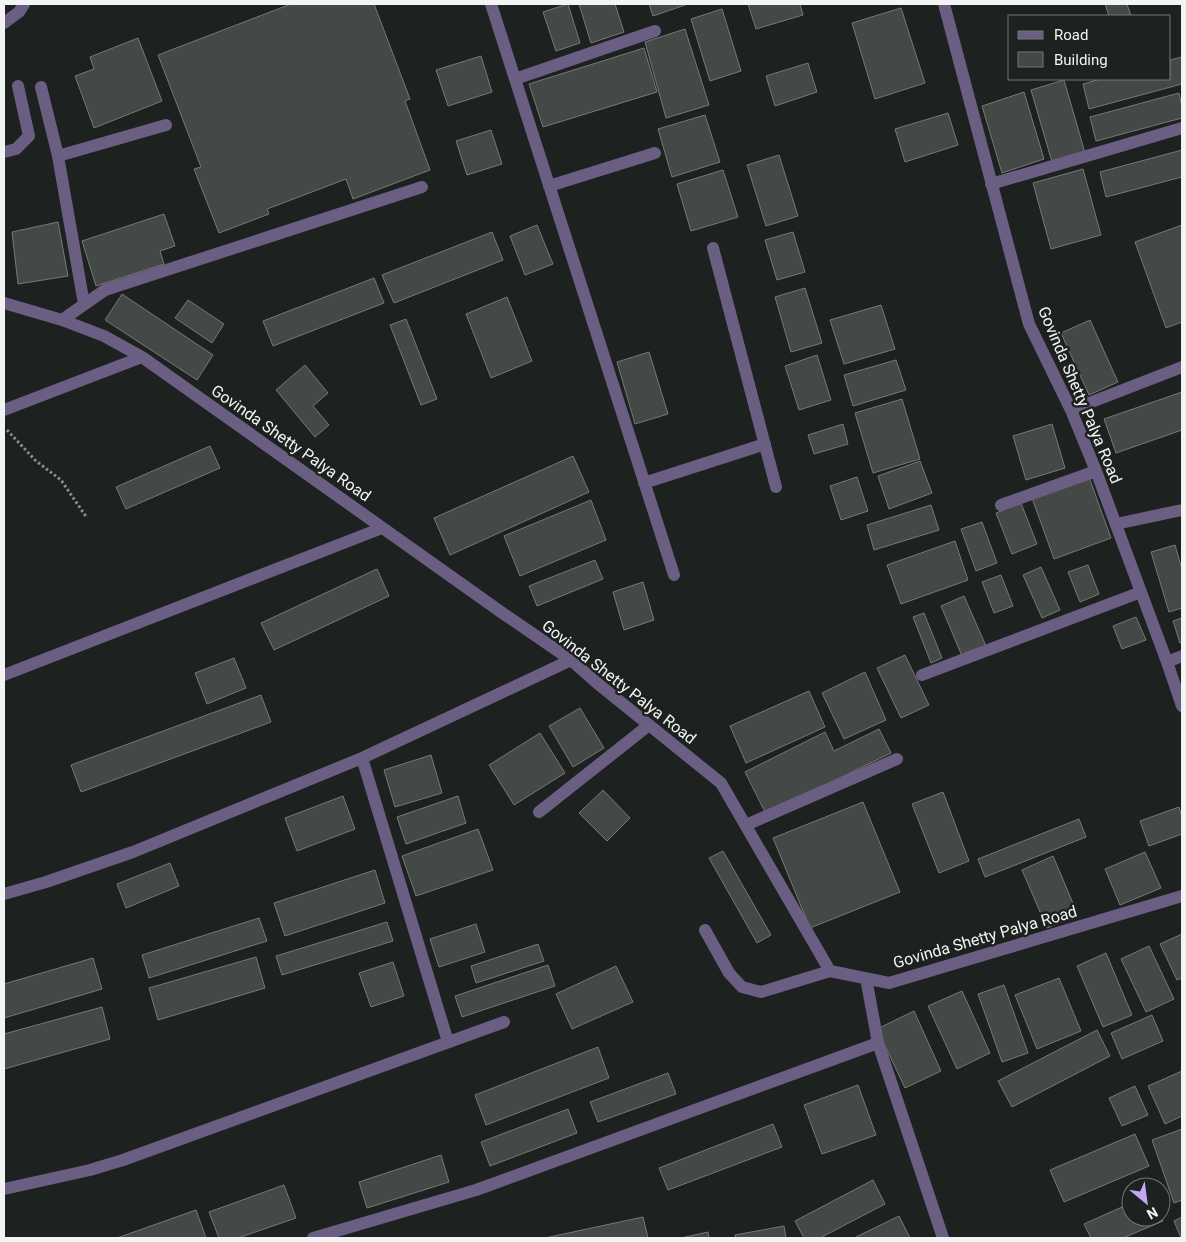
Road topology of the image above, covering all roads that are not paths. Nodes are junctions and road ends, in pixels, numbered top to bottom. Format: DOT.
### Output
graph roads {
  1 [pos="24,4"];
  2 [pos="491,4"];
  3 [pos="944,4"];
  4 [pos="4,23"];
  5 [pos="655,31"];
  6 [pos="515,79"];
  7 [pos="18,86"];
  8 [pos="41,87"];
  9 [pos="166,125"];
  10 [pos="1182,128"];
  11 [pos="4,152"];
  12 [pos="655,153"];
  13 [pos="58,156"];
  14 [pos="991,184"];
  15 [pos="422,186"];
  16 [pos="550,186"];
  17 [pos="713,248"];
  18 [pos="4,303"];
  19 [pos="84,304"];
  20 [pos="62,320"];
  21 [pos="142,357"];
  22 [pos="1182,367"];
  23 [pos="4,410"];
  24 [pos="1071,410"];
  25 [pos="765,444"];
  26 [pos="1096,471"];
  27 [pos="644,482"];
  28 [pos="776,486"];
  29 [pos="1001,505"];
  30 [pos="1182,510"];
  31 [pos="1116,524"];
  32 [pos="382,528"];
  33 [pos="674,575"];
  34 [pos="1141,592"];
  35 [pos="1182,656"];
  36 [pos="571,660"];
  37 [pos="1167,662"];
  38 [pos="4,675"];
  39 [pos="922,675"];
  40 [pos="1182,706"];
  41 [pos="649,725"];
  42 [pos="362,758"];
  43 [pos="897,759"];
  44 [pos="539,812"];
  45 [pos="746,825"];
  46 [pos="4,894"];
  47 [pos="1182,896"];
  48 [pos="705,930"];
  49 [pos="830,970"];
  50 [pos="866,978"];
  51 [pos="504,1022"];
  52 [pos="448,1042"];
  53 [pos="878,1042"];
  54 [pos="4,1189"];
  55 [pos="313,1238"];
  56 [pos="943,1238"];
  1 -- 4 [label="street"];
  2 -- 6 [label="street"];
  3 -- 14 [label="street, Govinda Shetty Palya Road"];
  5 -- 6 [label="street"];
  6 -- 16 [label="street"];
  7 -- 11 [label="street"];
  8 -- 13 [label="street"];
  9 -- 13 [label="street"];
  10 -- 14 [label="street"];
  12 -- 16 [label="street"];
  13 -- 19 [label="street"];
  14 -- 24 [label="street, Govinda Shetty Palya Road"];
  15 -- 19 [label="street"];
  16 -- 27 [label="street"];
  17 -- 25 [label="street"];
  18 -- 20 [label="street, Govinda Shetty Palya Road"];
  19 -- 20 [label="street"];
  20 -- 21 [label="street, Govinda Shetty Palya Road"];
  21 -- 23 [label="street"];
  21 -- 32 [label="street, Govinda Shetty Palya Road"];
  22 -- 24 [label="street"];
  24 -- 26 [label="street, Govinda Shetty Palya Road"];
  25 -- 27 [label="street"];
  25 -- 28 [label="street"];
  26 -- 29 [label="street"];
  26 -- 31 [label="street, Govinda Shetty Palya Road"];
  27 -- 33 [label="street"];
  30 -- 31 [label="street"];
  31 -- 34 [label="street, Govinda Shetty Palya Road"];
  32 -- 36 [label="street, Govinda Shetty Palya Road"];
  32 -- 38 [label="street"];
  34 -- 37 [label="street, Govinda Shetty Palya Road"];
  34 -- 39 [label="street"];
  35 -- 37 [label="street"];
  36 -- 41 [label="street, Govinda Shetty Palya Road"];
  36 -- 42 [label="street"];
  37 -- 40 [label="street, Govinda Shetty Palya Road"];
  41 -- 44 [label="street"];
  41 -- 45 [label="street, Govinda Shetty Palya Road"];
  42 -- 46 [label="street"];
  42 -- 52 [label="street"];
  43 -- 45 [label="street"];
  45 -- 49 [label="street, Govinda Shetty Palya Road"];
  47 -- 50 [label="street, Govinda Shetty Palya Road"];
  48 -- 49 [label="street"];
  49 -- 50 [label="street, Govinda Shetty Palya Road"];
  50 -- 53 [label="street"];
  51 -- 52 [label="street"];
  52 -- 54 [label="street"];
  53 -- 55 [label="street"];
  53 -- 56 [label="street"];
}
